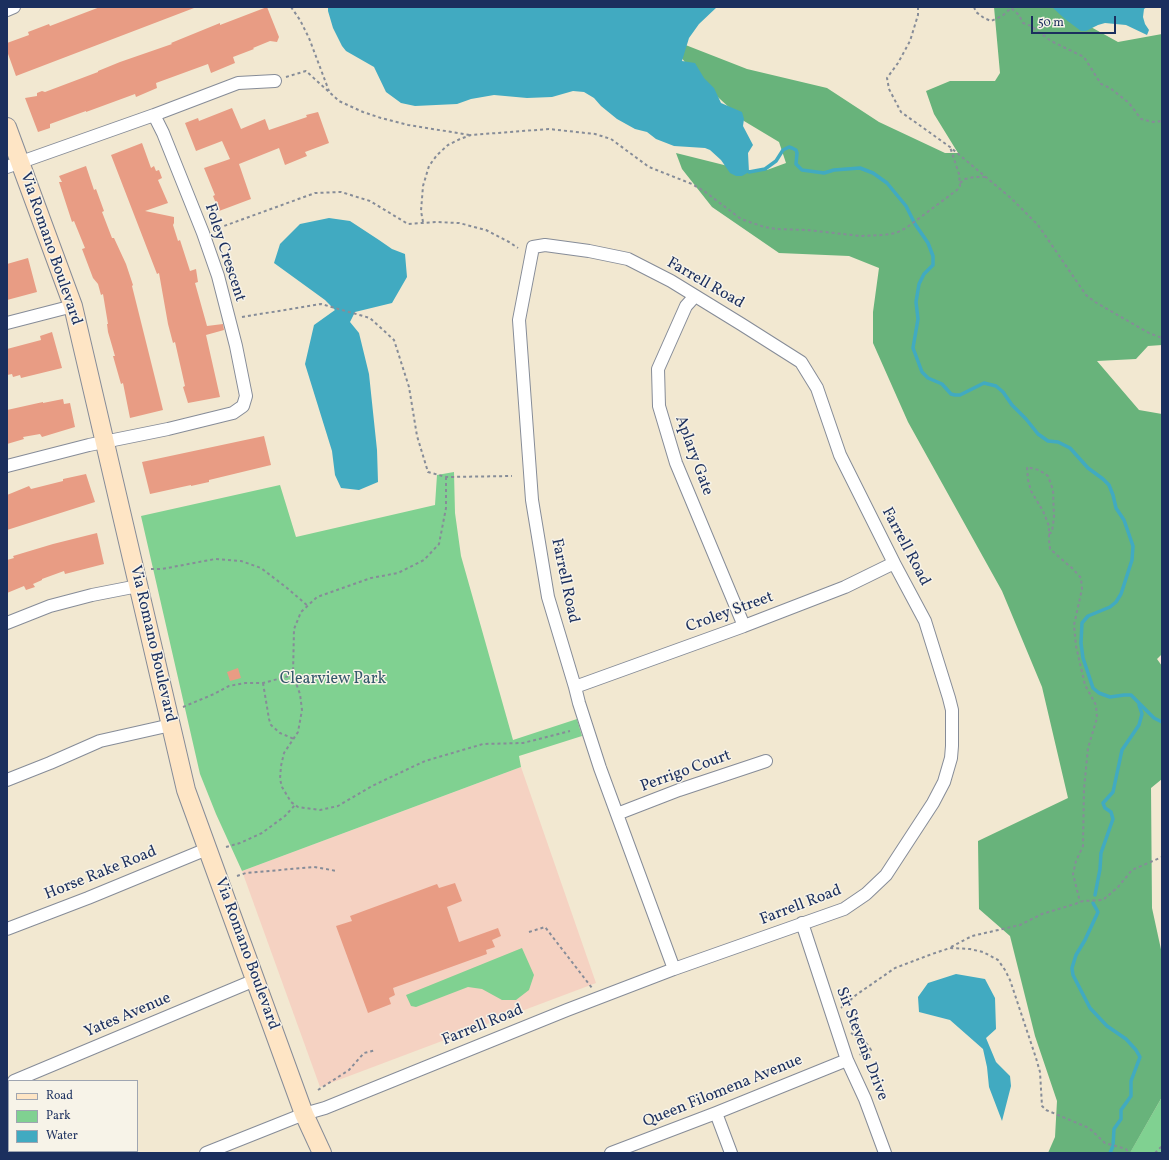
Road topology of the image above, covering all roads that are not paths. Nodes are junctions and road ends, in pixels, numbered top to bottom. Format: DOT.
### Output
graph roads {
  1 [pos="14,7"];
  2 [pos="7,10"];
  3 [pos="275,80"];
  4 [pos="154,115"];
  5 [pos="7,127"];
  6 [pos="14,165"];
  7 [pos="695,296"];
  8 [pos="72,306"];
  9 [pos="7,323"];
  10 [pos="105,442"];
  11 [pos="7,466"];
  12 [pos="894,563"];
  13 [pos="138,586"];
  14 [pos="7,623"];
  15 [pos="744,626"];
  16 [pos="575,687"];
  17 [pos="170,725"];
  18 [pos="766,761"];
  19 [pos="7,780"];
  20 [pos="617,814"];
  21 [pos="207,849"];
  22 [pos="802,923"];
  23 [pos="7,929"];
  24 [pos="674,969"];
  25 [pos="255,980"];
  26 [pos="847,1060"];
  27 [pos="16,1080"];
  28 [pos="716,1113"];
  29 [pos="304,1114"];
  30 [pos="206,1153"];
  31 [pos="322,1153"];
  32 [pos="611,1153"];
  33 [pos="731,1153"];
  34 [pos="885,1153"];
  1 -- 2 [label="street"];
  3 -- 4 [label="street"];
  4 -- 6 [label="street"];
  4 -- 10 [label="street, Foley Crescent"];
  5 -- 6 [label="street, Via Romano Boulevard"];
  6 -- 8 [label="street, Via Romano Boulevard"];
  7 -- 12 [label="street, Farrell Road"];
  7 -- 15 [label="street, Aplary Gate"];
  7 -- 16 [label="street, Farrell Road"];
  8 -- 9 [label="street"];
  8 -- 10 [label="street, Via Romano Boulevard"];
  10 -- 11 [label="street, Foley Crescent"];
  10 -- 13 [label="street, Via Romano Boulevard"];
  12 -- 15 [label="street, Croley Street"];
  12 -- 22 [label="street, Farrell Road"];
  13 -- 14 [label="street"];
  13 -- 17 [label="street, Via Romano Boulevard"];
  15 -- 16 [label="street, Croley Street"];
  16 -- 20 [label="street, Farrell Road"];
  17 -- 19 [label="street"];
  17 -- 21 [label="street, Via Romano Boulevard"];
  18 -- 20 [label="street, Perrigo Court"];
  20 -- 24 [label="street, Farrell Road"];
  21 -- 23 [label="street, Horse Rake Road"];
  21 -- 25 [label="street, Via Romano Boulevard"];
  22 -- 24 [label="street, Farrell Road"];
  22 -- 26 [label="street, Sir Stevens Drive"];
  24 -- 29 [label="street, Farrell Road"];
  25 -- 27 [label="street, Yates Avenue"];
  25 -- 29 [label="street, Via Romano Boulevard"];
  26 -- 28 [label="street, Queen Filomena Avenue"];
  26 -- 34 [label="street, Sir Stevens Drive"];
  28 -- 32 [label="street, Queen Filomena Avenue"];
  28 -- 33 [label="street"];
  29 -- 30 [label="street, Farrell Road"];
  29 -- 31 [label="street, Via Romano Boulevard"];
}
